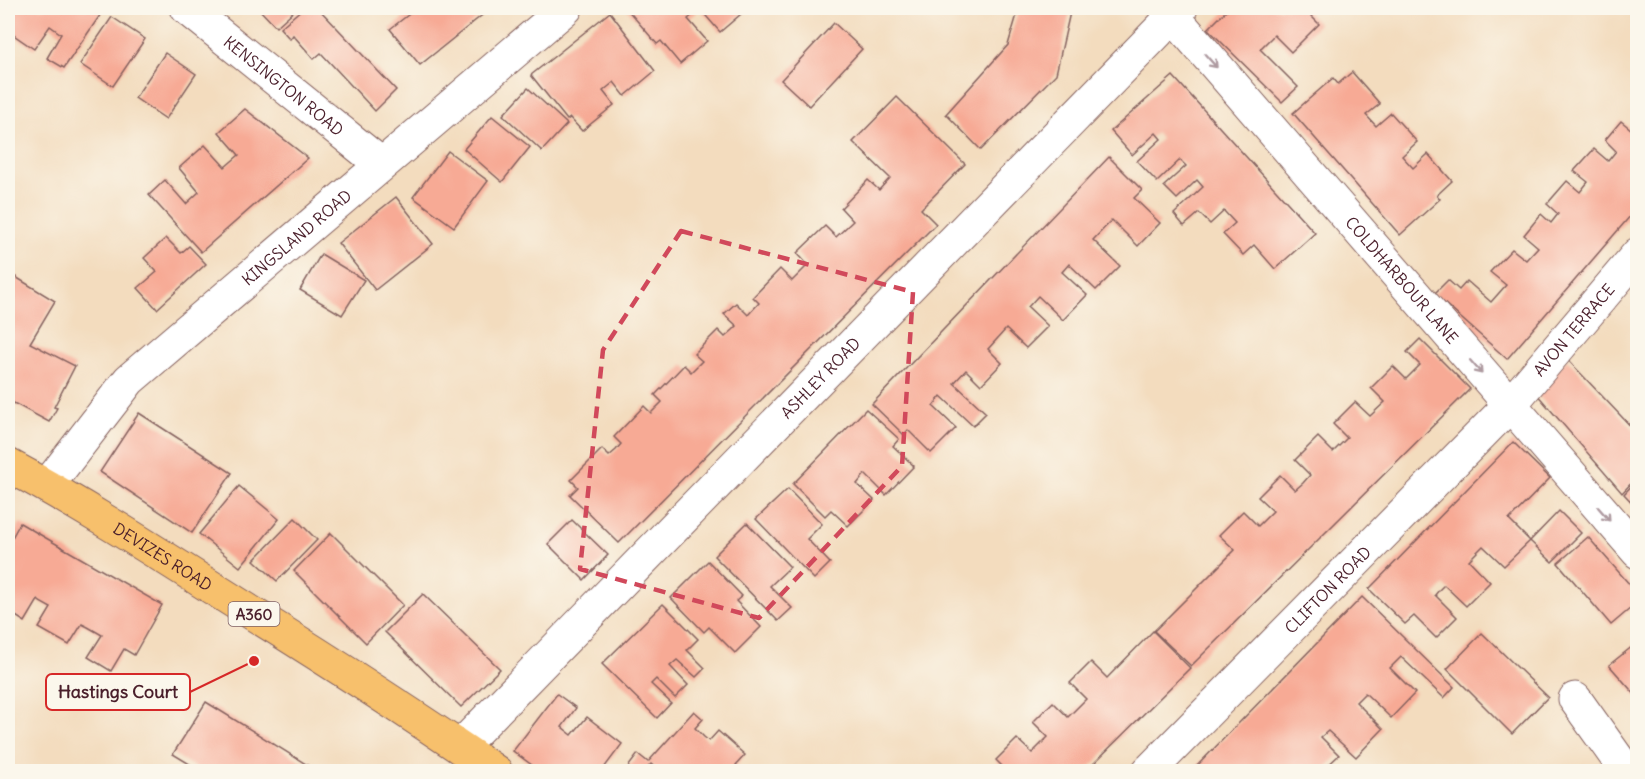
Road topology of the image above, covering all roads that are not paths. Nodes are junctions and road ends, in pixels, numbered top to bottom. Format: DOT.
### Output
graph roads {
  1 [pos="187,8"];
  2 [pos="566,8"];
  3 [pos="1173,11"];
  4 [pos="381,164"];
  5 [pos="1638,254"];
  6 [pos="1509,406"];
  7 [pos="8,465"];
  8 [pos="47,486"];
  9 [pos="1638,552"];
  10 [pos="1575,699"];
  11 [pos="460,747"];
  12 [pos="496,771"];
  13 [pos="1148,771"];
  14 [pos="1627,771"];
  1 -- 4 [label="street, KENSINGTON ROAD"];
  2 -- 4 [label="street, KINGSLAND ROAD"];
  3 -- 6 [label="street, COLDHARBOUR LANE, one-way"];
  3 -- 11 [label="street, ASHLEY ROAD"];
  4 -- 8 [label="street, KINGSLAND ROAD"];
  5 -- 6 [label="street, AVON TERRACE"];
  6 -- 9 [label="street, COLDHARBOUR LANE, one-way"];
  6 -- 13 [label="street, CLIFTON ROAD"];
  7 -- 8 [label="main road, DEVIZES ROAD / A360"];
  8 -- 11 [label="main road, DEVIZES ROAD / A360"];
  10 -- 14 [label="street"];
  11 -- 12 [label="main road, DEVIZES ROAD / A360"];
}
